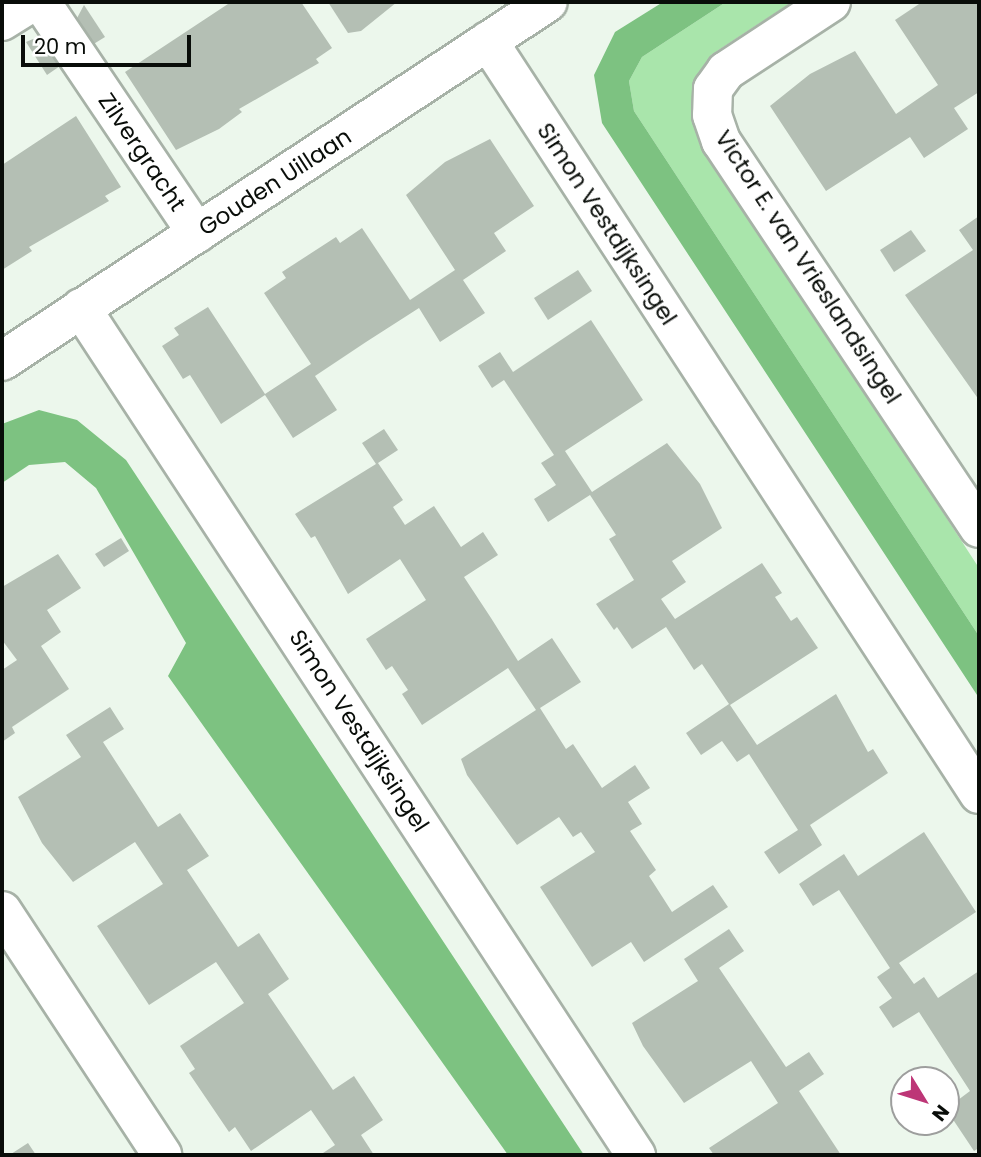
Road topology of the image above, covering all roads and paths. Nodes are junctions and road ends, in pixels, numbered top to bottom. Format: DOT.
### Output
graph roads {
  1 [pos="32,2"];
  2 [pos="41,2"];
  3 [pos="548,2"];
  4 [pos="831,2"];
  5 [pos="2,21"];
  6 [pos="488,41"];
  7 [pos="197,233"];
  8 [pos="81,308"];
  9 [pos="2,361"];
  10 [pos="979,528"];
  11 [pos="979,794"];
  12 [pos="2,911"];
  13 [pos="162,1155"];
  14 [pos="636,1155"];
  1 -- 5 [label="street"];
  2 -- 7 [label="street, Zilvergracht"];
  3 -- 6 [label="street, Gouden Uillaan"];
  4 -- 10 [label="street, Victor E. van Vrieslandsingel"];
  6 -- 7 [label="street, Gouden Uillaan"];
  6 -- 11 [label="street, Simon Vestdijksingel"];
  7 -- 8 [label="street, Gouden Uillaan"];
  8 -- 9 [label="street, Gouden Uillaan"];
  8 -- 14 [label="street, Simon Vestdijksingel"];
  12 -- 13 [label="street"];
}
